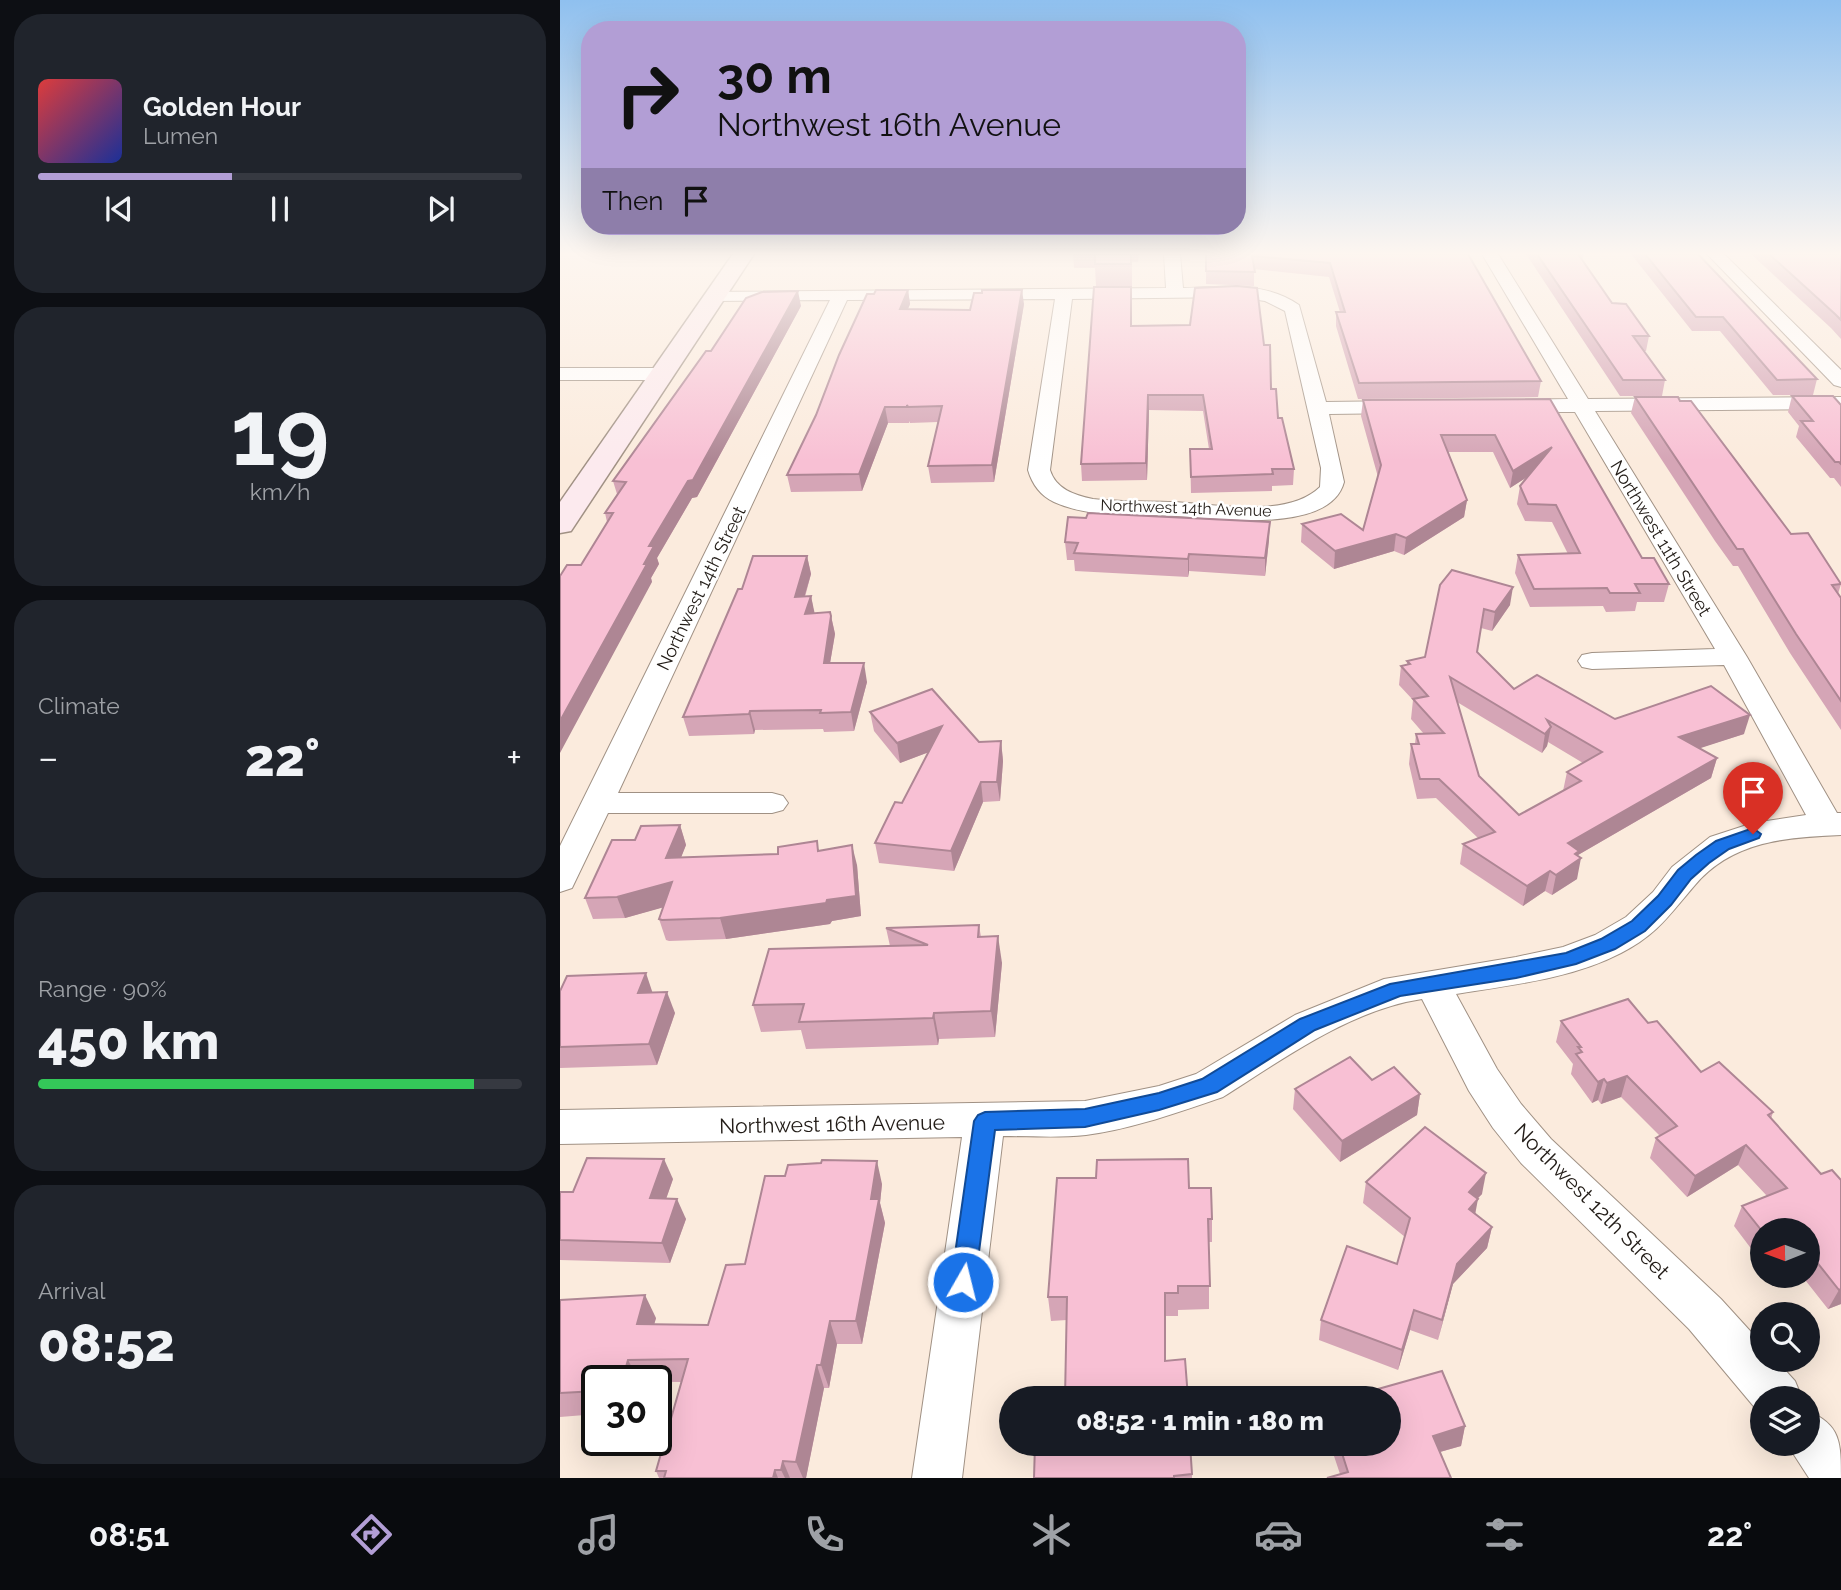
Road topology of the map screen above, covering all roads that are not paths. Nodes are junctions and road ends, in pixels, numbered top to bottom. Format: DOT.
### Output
graph roads {
  1 [pos="697,323"];
  2 [pos="829,323"];
  3 [pos="1060,323"];
  4 [pos="1296,323"];
  5 [pos="1532,323"];
  6 [pos="1783,323"];
  7 [pos="560,374"];
  8 [pos="663,374"];
  9 [pos="1841,381"];
  10 [pos="1841,402"];
  11 [pos="1581,405"];
  12 [pos="1496,406"];
  13 [pos="1427,407"];
  14 [pos="1316,408"];
  15 [pos="560,524"];
  16 [pos="1733,657"];
  17 [pos="1592,661"];
  18 [pos="597,803"];
  19 [pos="772,803"];
  20 [pos="1834,824"];
  21 [pos="560,880"];
  22 [pos="1432,984"];
  23 [pos="985,1121"];
  24 [pos="560,1128"];
  25 [pos="1768,1386"];
  26 [pos="1820,1451"];
  27 [pos="937,1478"];
  28 [pos="1840,1478"];
  1 -- 8 [label="street"];
  2 -- 18 [label="street, Northwest 14th Street"];
  3 -- 14 [label="street, Northwest 14th Avenue"];
  4 -- 14 [label="street"];
  5 -- 11 [label="street, Northwest 11th Street"];
  6 -- 9 [label="street"];
  7 -- 8 [label="street"];
  8 -- 15 [label="street"];
  10 -- 11 [label="street"];
  11 -- 12 [label="street"];
  11 -- 16 [label="street, Northwest 11th Street"];
  13 -- 14 [label="street"];
  16 -- 17 [label="street"];
  16 -- 20 [label="street, Northwest 11th Street"];
  18 -- 19 [label="street"];
  18 -- 21 [label="street, Northwest 14th Street"];
  20 -- 22 [label="street, Northwest 16th Avenue"];
  22 -- 23 [label="street, Northwest 16th Avenue"];
  22 -- 25 [label="street, Northwest 12th Street"];
  23 -- 24 [label="street, Northwest 16th Avenue"];
  23 -- 27 [label="street"];
  26 -- 28 [label="street"];
}
